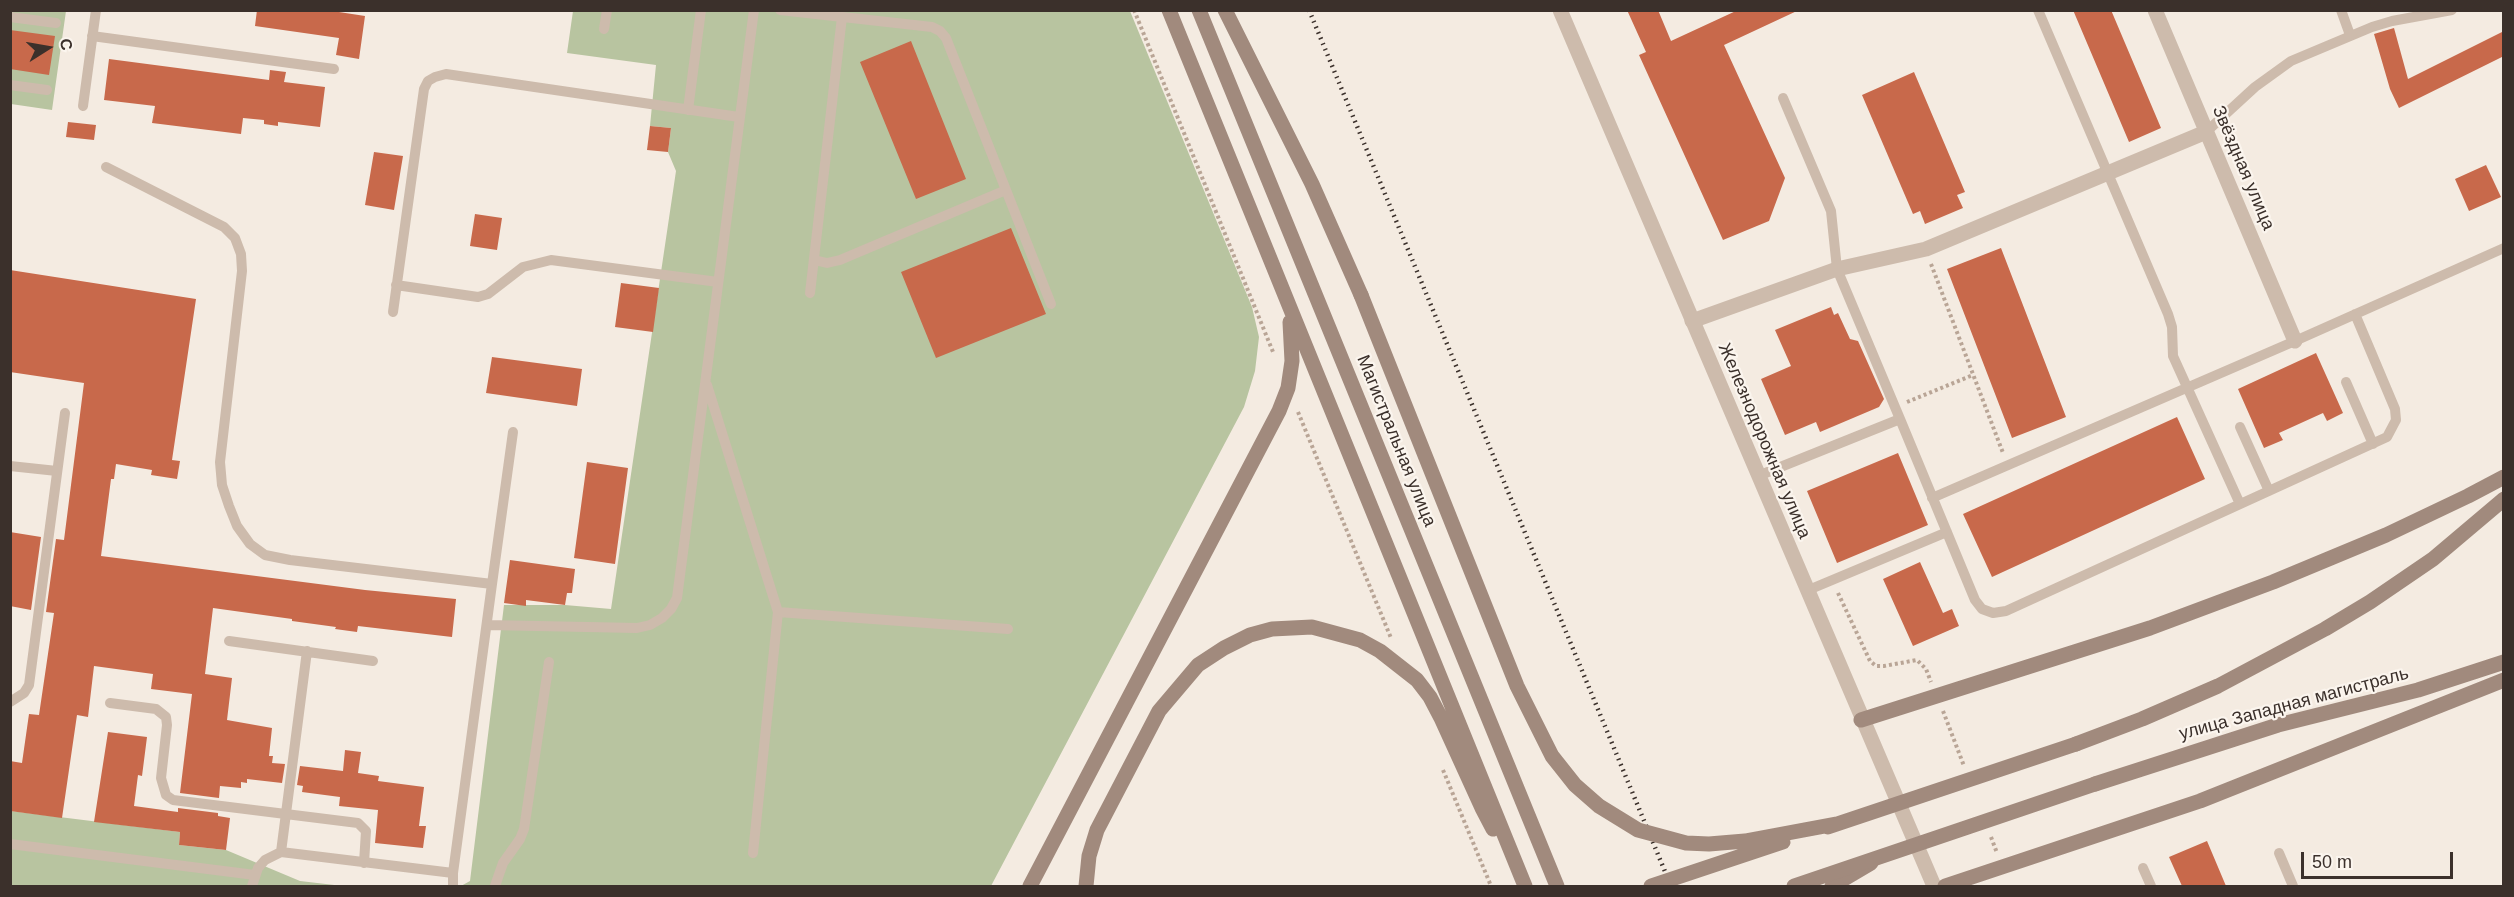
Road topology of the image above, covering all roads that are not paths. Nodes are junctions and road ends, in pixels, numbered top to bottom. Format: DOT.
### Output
graph roads {
  1 [pos="96,10"];
  2 [pos="607,10"];
  3 [pos="700,10"];
  4 [pos="754,10"];
  5 [pos="780,10"];
  6 [pos="1169,10"];
  7 [pos="1199,10"];
  8 [pos="1226,10"];
  9 [pos="1560,10"];
  10 [pos="2038,10"];
  11 [pos="2155,10"];
  12 [pos="2341,10"];
  13 [pos="2452,10"];
  14 [pos="2403,15"];
  15 [pos="10,17"];
  16 [pos="842,17"];
  17 [pos="56,23"];
  18 [pos="604,29"];
  19 [pos="2350,35"];
  20 [pos="92,36"];
  21 [pos="334,69"];
  22 [pos="10,85"];
  23 [pos="47,90"];
  24 [pos="1783,98"];
  25 [pos="83,106"];
  26 [pos="688,110"];
  27 [pos="739,117"];
  28 [pos="2206,132"];
  29 [pos="106,167"];
  30 [pos="2108,173"];
  31 [pos="1006,190"];
  32 [pos="2504,248"];
  33 [pos="814,260"];
  34 [pos="1837,269"];
  35 [pos="718,282"];
  36 [pos="396,285"];
  37 [pos="810,293"];
  38 [pos="1285,296"];
  39 [pos="1051,304"];
  40 [pos="393,312"];
  41 [pos="2355,315"];
  42 [pos="1692,321"];
  43 [pos="2295,341"];
  44 [pos="705,381"];
  45 [pos="2346,382"];
  46 [pos="2187,388"];
  47 [pos="65,413"];
  48 [pos="1900,419"];
  49 [pos="2240,427"];
  50 [pos="513,432"];
  51 [pos="2373,444"];
  52 [pos="10,466"];
  53 [pos="57,471"];
  54 [pos="1758,476"];
  55 [pos="2504,477"];
  56 [pos="2269,491"];
  57 [pos="1932,498"];
  58 [pos="2504,499"];
  59 [pos="2240,504"];
  60 [pos="1947,532"];
  61 [pos="492,584"];
  62 [pos="1806,591"];
  63 [pos="778,612"];
  64 [pos="487,626"];
  65 [pos="1008,629"];
  66 [pos="229,641"];
  67 [pos="307,651"];
  68 [pos="373,661"];
  69 [pos="549,662"];
  70 [pos="2504,663"];
  71 [pos="2504,680"];
  72 [pos="10,702"];
  73 [pos="110,703"];
  74 [pos="1861,720"];
  75 [pos="286,814"];
  76 [pos="1836,824"];
  77 [pos="10,844"];
  78 [pos="281,852"];
  79 [pos="753,853"];
  80 [pos="2279,853"];
  81 [pos="1879,858"];
  82 [pos="364,862"];
  83 [pos="2144,868"];
  84 [pos="453,873"];
  85 [pos="255,875"];
  86 [pos="1524,885"];
  87 [pos="252,886"];
  88 [pos="453,886"];
  89 [pos="495,886"];
  90 [pos="1030,886"];
  91 [pos="1086,886"];
  92 [pos="1557,886"];
  93 [pos="1651,886"];
  94 [pos="1794,886"];
  95 [pos="1832,886"];
  96 [pos="1934,886"];
  97 [pos="1945,886"];
  98 [pos="2151,886"];
  99 [pos="2293,886"];
  1 -- 20 [label="lane"];
  2 -- 18 [label="lane"];
  3 -- 26 [label="lane"];
  4 -- 27 [label="lane"];
  5 -- 16 [label="lane"];
  6 -- 38 [label="main road"];
  7 -- 92 [label="main road, Магистральная улица"];
  8 -- 76 [label="main road, bridge"];
  9 -- 42 [label="street, Железнодорожная улица"];
  10 -- 30 [label="lane"];
  11 -- 28 [label="street, Звёздная улица"];
  12 -- 19 [label="lane"];
  13 -- 14 [label="lane"];
  14 -- 19 [label="lane"];
  15 -- 17 [label="lane"];
  16 -- 31 [label="lane"];
  16 -- 33 [label="lane"];
  19 -- 28 [label="lane"];
  20 -- 21 [label="lane"];
  20 -- 25 [label="lane"];
  22 -- 23 [label="lane"];
  24 -- 34 [label="lane"];
  26 -- 27 [label="lane"];
  26 -- 36 [label="lane"];
  27 -- 35 [label="lane"];
  28 -- 30 [label="street"];
  28 -- 43 [label="street, Звёздная улица"];
  29 -- 61 [label="lane"];
  30 -- 34 [label="street"];
  30 -- 46 [label="lane"];
  31 -- 33 [label="lane"];
  31 -- 39 [label="lane"];
  32 -- 41 [label="lane"];
  33 -- 37 [label="lane"];
  34 -- 42 [label="street"];
  34 -- 48 [label="lane"];
  35 -- 36 [label="lane"];
  35 -- 44 [label="lane"];
  36 -- 40 [label="lane"];
  38 -- 86 [label="main road"];
  38 -- 90 [label="main road"];
  41 -- 43 [label="lane"];
  41 -- 51 [label="lane"];
  42 -- 54 [label="street, Железнодорожная улица"];
  43 -- 46 [label="lane"];
  44 -- 63 [label="lane"];
  44 -- 64 [label="lane"];
  45 -- 51 [label="lane"];
  46 -- 57 [label="lane"];
  46 -- 59 [label="lane"];
  47 -- 53 [label="lane"];
  48 -- 54 [label="lane"];
  48 -- 57 [label="lane"];
  49 -- 56 [label="lane"];
  50 -- 61 [label="lane"];
  51 -- 56 [label="lane"];
  52 -- 53 [label="lane"];
  53 -- 72 [label="lane"];
  54 -- 62 [label="street, Железнодорожная улица"];
  55 -- 74 [label="main road"];
  56 -- 59 [label="lane"];
  57 -- 60 [label="lane"];
  58 -- 76 [label="main road, улица Западная магистраль, bridge"];
  59 -- 60 [label="lane"];
  60 -- 62 [label="lane"];
  61 -- 64 [label="lane"];
  62 -- 74 [label="street, Железнодорожная улица"];
  63 -- 65 [label="lane"];
  63 -- 79 [label="lane"];
  64 -- 84 [label="lane"];
  66 -- 67 [label="lane"];
  67 -- 68 [label="lane"];
  67 -- 75 [label="lane"];
  69 -- 89 [label="lane"];
  70 -- 81 [label="main road, улица Западная магистраль, bridge"];
  71 -- 97 [label="main road"];
  73 -- 75 [label="lane"];
  74 -- 96 [label="street, Железнодорожная улица"];
  75 -- 78 [label="lane"];
  75 -- 82 [label="lane"];
  76 -- 93 [label="main road, bridge"];
  77 -- 85 [label="lane"];
  78 -- 82 [label="lane"];
  78 -- 85 [label="lane"];
  80 -- 99 [label="lane"];
  81 -- 94 [label="main road, bridge"];
  81 -- 95 [label="main road, bridge"];
  82 -- 84 [label="lane"];
  83 -- 98 [label="lane"];
  84 -- 88 [label="lane"];
  85 -- 87 [label="lane"];
  86 -- 91 [label="main road"];
}
